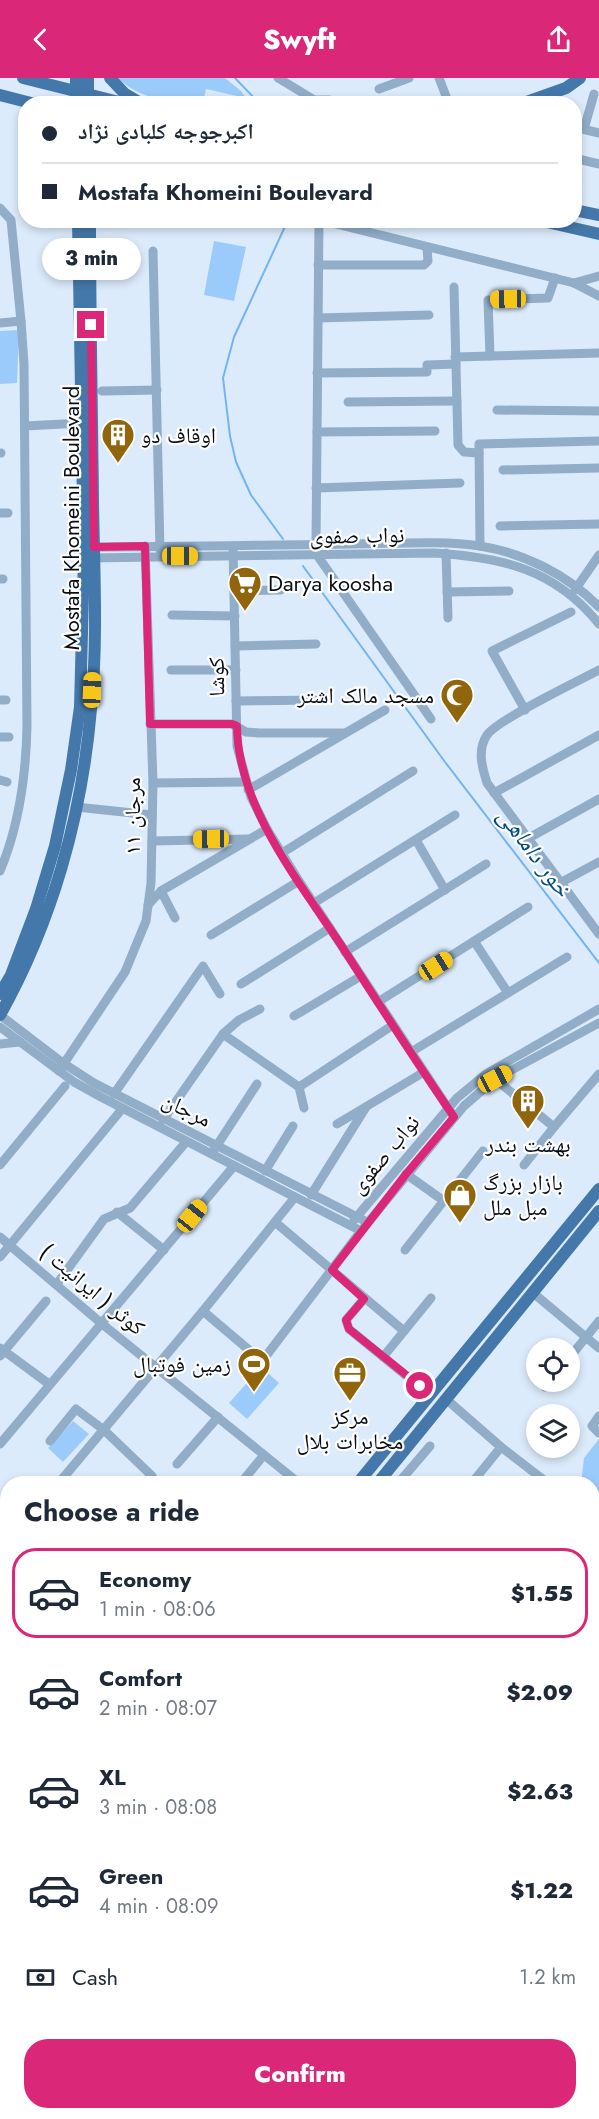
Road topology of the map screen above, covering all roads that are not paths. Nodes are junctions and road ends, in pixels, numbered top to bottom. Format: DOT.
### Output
graph roads {
  1 [pos="23,78"];
  2 [pos="76,78"];
  3 [pos="87,78"];
  4 [pos="110,78"];
  5 [pos="278,78"];
  6 [pos="409,78"];
  7 [pos="439,78"];
  8 [pos="580,78"];
  9 [pos="379,89"];
  10 [pos="594,94"];
  11 [pos="0,96"];
  12 [pos="76,96"];
  13 [pos="81,96"];
  14 [pos="82,96"];
  15 [pos="128,96"];
  16 [pos="309,96"];
  17 [pos="446,96"];
  18 [pos="543,96"];
  19 [pos="18,100"];
  20 [pos="18,106"];
  21 [pos="582,121"];
  22 [pos="582,129"];
  23 [pos="599,133"];
  24 [pos="582,159"];
  25 [pos="598,162"];
  26 [pos="0,208"];
  27 [pos="582,212"];
  28 [pos="599,215"];
  29 [pos="78,228"];
  30 [pos="90,228"];
  31 [pos="319,228"];
  32 [pos="350,228"];
  33 [pos="573,228"];
  34 [pos="599,234"];
  35 [pos="427,248"];
  36 [pos="153,251"];
  37 [pos="318,265"];
  38 [pos="599,276"];
  39 [pos="555,278"];
  40 [pos="574,283"];
  41 [pos="454,287"];
  42 [pos="599,296"];
  43 [pos="429,315"];
  44 [pos="318,318"];
  45 [pos="21,321"];
  46 [pos="0,323"];
  47 [pos="599,353"];
  48 [pos="490,356"];
  49 [pos="455,361"];
  50 [pos="317,373"];
  51 [pos="156,390"];
  52 [pos="102,392"];
  53 [pos="457,401"];
  54 [pos="348,402"];
  55 [pos="497,410"];
  56 [pos="599,411"];
  57 [pos="81,423"];
  58 [pos="25,426"];
  59 [pos="435,431"];
  60 [pos="317,432"];
  61 [pos="599,441"];
  62 [pos="479,449"];
  63 [pos="599,468"];
  64 [pos="504,470"];
  65 [pos="460,483"];
  66 [pos="316,488"];
  67 [pos="599,524"];
  68 [pos="500,526"];
  69 [pos="480,546"];
  70 [pos="435,548"];
  71 [pos="233,550"];
  72 [pos="316,550"];
  73 [pos="145,551"];
  74 [pos="160,551"];
  75 [pos="89,552"];
  76 [pos="446,554"];
  77 [pos="599,555"];
  78 [pos="578,586"];
  79 [pos="281,590"];
  80 [pos="234,591"];
  81 [pos="509,591"];
  82 [pos="447,592"];
  83 [pos="572,595"];
  84 [pos="599,607"];
  85 [pos="571,612"];
  86 [pos="172,615"];
  87 [pos="235,616"];
  88 [pos="448,618"];
  89 [pos="599,624"];
  90 [pos="316,644"];
  91 [pos="235,646"];
  92 [pos="171,670"];
  93 [pos="236,670"];
  94 [pos="599,670"];
  95 [pos="322,700"];
  96 [pos="236,701"];
  97 [pos="385,710"];
  98 [pos="525,710"];
  99 [pos="431,719"];
  100 [pos="150,724"];
  101 [pos="237,726"];
  102 [pos="345,733"];
  103 [pos="599,735"];
  104 [pos="413,771"];
  105 [pos="153,783"];
  106 [pos="247,786"];
  107 [pos="494,793"];
  108 [pos="599,799"];
  109 [pos="76,807"];
  110 [pos="152,815"];
  111 [pos="455,815"];
  112 [pos="267,829"];
  113 [pos="251,839"];
  114 [pos="527,839"];
  115 [pos="416,840"];
  116 [pos="152,841"];
  117 [pos="282,854"];
  118 [pos="599,862"];
  119 [pos="486,864"];
  120 [pos="0,871"];
  121 [pos="299,881"];
  122 [pos="560,883"];
  123 [pos="445,890"];
  124 [pos="161,891"];
  125 [pos="314,903"];
  126 [pos="148,905"];
  127 [pos="528,907"];
  128 [pos="175,918"];
  129 [pos="597,927"];
  130 [pos="330,928"];
  131 [pos="211,935"];
  132 [pos="474,941"];
  133 [pos="345,952"];
  134 [pos="567,957"];
  135 [pos="361,976"];
  136 [pos="242,984"];
  137 [pos="508,993"];
  138 [pos="0,994"];
  139 [pos="220,994"];
  140 [pos="378,1002"];
  141 [pos="260,1009"];
  142 [pos="599,1009"];
  143 [pos="0,1015"];
  144 [pos="294,1016"];
  145 [pos="393,1025"];
  146 [pos="597,1025"];
  147 [pos="0,1027"];
  148 [pos="223,1034"];
  149 [pos="20,1042"];
  150 [pos="0,1044"];
  151 [pos="411,1052"];
  152 [pos="61,1067"];
  153 [pos="424,1072"];
  154 [pos="599,1074"];
  155 [pos="495,1079"];
  156 [pos="257,1084"];
  157 [pos="65,1086"];
  158 [pos="299,1087"];
  159 [pos="114,1094"];
  160 [pos="366,1107"];
  161 [pos="122,1108"];
  162 [pos="304,1108"];
  163 [pos="448,1108"];
  164 [pos="454,1117"];
  165 [pos="163,1120"];
  166 [pos="337,1124"];
  167 [pos="293,1126"];
  168 [pos="554,1127"];
  169 [pos="186,1142"];
  170 [pos="216,1145"];
  171 [pos="483,1151"];
  172 [pos="211,1154"];
  173 [pos="0,1165"];
  174 [pos="234,1166"];
  175 [pos="524,1166"];
  176 [pos="265,1171"];
  177 [pos="406,1174"];
  178 [pos="599,1189"];
  179 [pos="311,1195"];
  180 [pos="295,1197"];
  181 [pos="444,1201"];
  182 [pos="599,1211"];
  183 [pos="117,1212"];
  184 [pos="357,1217"];
  185 [pos="275,1222"];
  186 [pos="367,1222"];
  187 [pos="350,1226"];
  188 [pos="361,1231"];
  189 [pos="0,1237"];
  190 [pos="10,1245"];
  191 [pos="164,1250"];
  192 [pos="405,1250"];
  193 [pos="0,1257"];
  194 [pos="332,1270"];
  195 [pos="57,1284"];
  196 [pos="532,1292"];
  197 [pos="361,1296"];
  198 [pos="431,1298"];
  199 [pos="46,1301"];
  200 [pos="203,1311"];
  201 [pos="599,1321"];
  202 [pos="101,1323"];
  203 [pos="404,1331"];
  204 [pos="586,1337"];
  205 [pos="580,1344"];
  206 [pos="599,1348"];
  207 [pos="1,1351"];
  208 [pos="383,1357"];
  209 [pos="157,1367"];
  210 [pos="49,1384"];
  211 [pos="431,1396"];
  212 [pos="446,1399"];
  213 [pos="218,1416"];
  214 [pos="599,1416"];
  215 [pos="104,1430"];
  216 [pos="599,1433"];
  217 [pos="50,1441"];
  218 [pos="0,1444"];
  219 [pos="430,1446"];
  220 [pos="501,1447"];
  221 [pos="264,1455"];
  222 [pos="177,1464"];
  223 [pos="65,1476"];
  224 [pos="144,1476"];
  225 [pos="247,1476"];
  226 [pos="290,1476"];
  227 [pos="364,1476"];
  228 [pos="384,1476"];
  229 [pos="404,1476"];
  230 [pos="477,1476"];
  231 [pos="539,1476"];
  1 -- 12 [label="main road"];
  2 -- 13 [label="main road"];
  3 -- 14 [label="main road"];
  4 -- 15 [label="main road"];
  5 -- 16 [label="street"];
  6 -- 9 [label="street"];
  7 -- 17 [label="street"];
  8 -- 18 [label="main road"];
  10 -- 21 [label="street"];
  11 -- 19 [label="main road"];
  11 -- 20 [label="main road"];
  22 -- 23 [label="street"];
  24 -- 25 [label="street"];
  26 -- 45 [label="street"];
  27 -- 28 [label="main road"];
  29 -- 57 [label="main road, Mostafa Khomeini Boulevard"];
  30 -- 75 [label="main road, Mostafa Khomeini Boulevard"];
  31 -- 37 [label="street"];
  32 -- 35 [label="street"];
  33 -- 34 [label="main road"];
  35 -- 37 [label="street"];
  35 -- 39 [label="street"];
  36 -- 51 [label="street"];
  37 -- 44 [label="street"];
  38 -- 40 [label="street"];
  39 -- 40 [label="street"];
  39 -- 48 [label="street"];
  40 -- 42 [label="street"];
  41 -- 49 [label="street"];
  43 -- 44 [label="street"];
  44 -- 50 [label="street"];
  45 -- 46 [label="street"];
  45 -- 58 [label="street"];
  47 -- 48 [label="street"];
  48 -- 49 [label="street"];
  49 -- 50 [label="street"];
  49 -- 53 [label="street"];
  50 -- 60 [label="street"];
  51 -- 52 [label="street"];
  51 -- 74 [label="street"];
  53 -- 54 [label="street"];
  53 -- 62 [label="street"];
  55 -- 56 [label="street"];
  57 -- 58 [label="street"];
  57 -- 75 [label="main road, Mostafa Khomeini Boulevard"];
  58 -- 120 [label="street"];
  59 -- 60 [label="street"];
  60 -- 66 [label="street"];
  61 -- 62 [label="street"];
  62 -- 69 [label="street"];
  63 -- 64 [label="street"];
  65 -- 66 [label="street"];
  66 -- 72 [label="street"];
  67 -- 68 [label="street"];
  69 -- 70 [label="street, نواب صفوی"];
  69 -- 78 [label="street, نواب صفوی"];
  70 -- 72 [label="street, نواب صفوی"];
  70 -- 76 [label="street, نواب صفوی"];
  71 -- 72 [label="street, نواب صفوی"];
  71 -- 74 [label="street, نواب صفوی"];
  71 -- 80 [label="street, کوشا"];
  72 -- 99 [label="street"];
  73 -- 74 [label="street, نواب صفوی"];
  73 -- 75 [label="street, نواب صفوی"];
  73 -- 100 [label="street, مرجان ۱۱"];
  75 -- 109 [label="main road, Mostafa Khomeini Boulevard"];
  75 -- 138 [label="main road, Mostafa Khomeini Boulevard"];
  76 -- 82 [label="street"];
  76 -- 83 [label="street, نواب صفوی"];
  77 -- 78 [label="street"];
  78 -- 83 [label="street"];
  78 -- 84 [label="street, نواب صفوی"];
  79 -- 80 [label="street"];
  80 -- 87 [label="street, کوشا"];
  81 -- 82 [label="street"];
  82 -- 88 [label="street"];
  83 -- 89 [label="street, نواب صفوی"];
  85 -- 98 [label="street"];
  86 -- 87 [label="street"];
  87 -- 91 [label="street, کوشا"];
  90 -- 91 [label="street"];
  91 -- 93 [label="street, کوشا"];
  92 -- 93 [label="street"];
  93 -- 96 [label="street, کوشا"];
  94 -- 98 [label="street"];
  95 -- 96 [label="street"];
  96 -- 101 [label="street, کوشا"];
  97 -- 102 [label="street"];
  98 -- 107 [label="street"];
  100 -- 101 [label="street"];
  100 -- 105 [label="street, مرجان ۱۱"];
  101 -- 102 [label="street"];
  101 -- 106 [label="street, کوشا"];
  102 -- 106 [label="street"];
  103 -- 107 [label="street"];
  104 -- 117 [label="street"];
  105 -- 106 [label="street"];
  105 -- 110 [label="street, مرجان ۱۱"];
  106 -- 112 [label="street, کوشا"];
  107 -- 114 [label="street"];
  108 -- 114 [label="street"];
  109 -- 110 [label="street"];
  109 -- 143 [label="main road, Mostafa Khomeini Boulevard"];
  110 -- 116 [label="street, مرجان ۱۱"];
  111 -- 115 [label="street"];
  112 -- 113 [label="street"];
  112 -- 117 [label="street, کوشا"];
  113 -- 116 [label="street"];
  113 -- 124 [label="street"];
  114 -- 122 [label="street"];
  115 -- 123 [label="street"];
  115 -- 125 [label="street"];
  116 -- 126 [label="street, مرجان ۱۱"];
  117 -- 121 [label="street, کوشا"];
  118 -- 122 [label="street"];
  119 -- 123 [label="street"];
  121 -- 125 [label="street, کوشا"];
  121 -- 131 [label="street"];
  122 -- 129 [label="street"];
  123 -- 133 [label="street"];
  124 -- 126 [label="street"];
  124 -- 128 [label="street"];
  125 -- 130 [label="street, کوشا"];
  126 -- 152 [label="street, مرجان ۱۱"];
  127 -- 132 [label="street"];
  130 -- 133 [label="street, کوشا"];
  130 -- 136 [label="street"];
  132 -- 137 [label="street"];
  132 -- 140 [label="street"];
  133 -- 135 [label="street, کوشا"];
  134 -- 137 [label="street"];
  135 -- 140 [label="street, کوشا"];
  135 -- 144 [label="street"];
  137 -- 151 [label="street"];
  139 -- 159 [label="street"];
  140 -- 145 [label="street, کوشا"];
  141 -- 148 [label="street"];
  142 -- 163 [label="street, نواب صفوی"];
  143 -- 152 [label="street, مرجان"];
  145 -- 151 [label="street, کوشا"];
  145 -- 158 [label="street"];
  146 -- 155 [label="street, نواب صفوی"];
  147 -- 149 [label="street, مرجان"];
  148 -- 158 [label="street"];
  148 -- 165 [label="street"];
  149 -- 150 [label="street"];
  149 -- 152 [label="street, مرجان"];
  151 -- 153 [label="street, کوشا"];
  152 -- 159 [label="street, مرجان"];
  152 -- 161 [label="street, مرجان"];
  153 -- 160 [label="street"];
  153 -- 163 [label="street, کوشا"];
  154 -- 168 [label="street"];
  155 -- 164 [label="street, نواب صفوی"];
  155 -- 168 [label="street"];
  156 -- 170 [label="street"];
  157 -- 173 [label="street"];
  158 -- 162 [label="street"];
  159 -- 165 [label="street, مرجان"];
  160 -- 166 [label="street"];
  160 -- 179 [label="street"];
  161 -- 169 [label="street, مرجان"];
  161 -- 190 [label="street"];
  163 -- 164 [label="street, کوشا"];
  163 -- 184 [label="street, نواب صفوی"];
  164 -- 177 [label="street, نواب صفوی"];
  165 -- 170 [label="street, مرجان"];
  167 -- 176 [label="street"];
  168 -- 175 [label="street"];
  169 -- 172 [label="street, مرجان"];
  169 -- 183 [label="street"];
  170 -- 172 [label="street"];
  170 -- 176 [label="street, مرجان"];
  171 -- 181 [label="street"];
  172 -- 174 [label="street, مرجان"];
  174 -- 180 [label="street, مرجان"];
  174 -- 191 [label="street"];
  176 -- 179 [label="street, مرجان"];
  177 -- 181 [label="street"];
  177 -- 186 [label="street, نواب صفوی"];
  178 -- 211 [label="main road"];
  179 -- 184 [label="street, مرجان"];
  180 -- 185 [label="street"];
  180 -- 187 [label="street, مرجان"];
  181 -- 192 [label="street"];
  182 -- 196 [label="main road"];
  183 -- 191 [label="street"];
  183 -- 195 [label="street"];
  184 -- 186 [label="street, مرجان"];
  184 -- 187 [label="street, نواب صفوی"];
  185 -- 194 [label="street"];
  185 -- 200 [label="street"];
  186 -- 188 [label="street, نواب صفوی"];
  187 -- 188 [label="street, مرجان"];
  188 -- 194 [label="street, نواب صفوی"];
  189 -- 190 [label="street, کوثر ( ایرانیت )"];
  190 -- 193 [label="street"];
  190 -- 195 [label="street, کوثر ( ایرانیت )"];
  191 -- 202 [label="street"];
  194 -- 197 [label="street"];
  194 -- 200 [label="street, نواب صفوی"];
  195 -- 202 [label="street, کوثر ( ایرانیت )"];
  196 -- 204 [label="street"];
  196 -- 212 [label="main road"];
  197 -- 203 [label="street"];
  197 -- 208 [label="street"];
  198 -- 203 [label="street"];
  199 -- 207 [label="street"];
  200 -- 209 [label="street"];
  201 -- 204 [label="street"];
  202 -- 209 [label="street, کوثر ( ایرانیت )"];
  202 -- 210 [label="street"];
  203 -- 208 [label="street"];
  204 -- 205 [label="street"];
  204 -- 206 [label="street"];
  207 -- 210 [label="street"];
  208 -- 211 [label="street"];
  209 -- 213 [label="street, کوثر ( ایرانیت )"];
  209 -- 215 [label="street"];
  210 -- 218 [label="street"];
  211 -- 227 [label="main road"];
  212 -- 220 [label="street"];
  212 -- 228 [label="main road"];
  213 -- 221 [label="street, کوثر ( ایرانیت )"];
  213 -- 222 [label="street"];
  214 -- 216 [label="street"];
  215 -- 217 [label="street"];
  215 -- 223 [label="street"];
  215 -- 224 [label="street"];
  219 -- 229 [label="street"];
  220 -- 230 [label="street"];
  220 -- 231 [label="street"];
  221 -- 225 [label="street"];
  221 -- 226 [label="street, کوثر ( ایرانیت )"];
}
